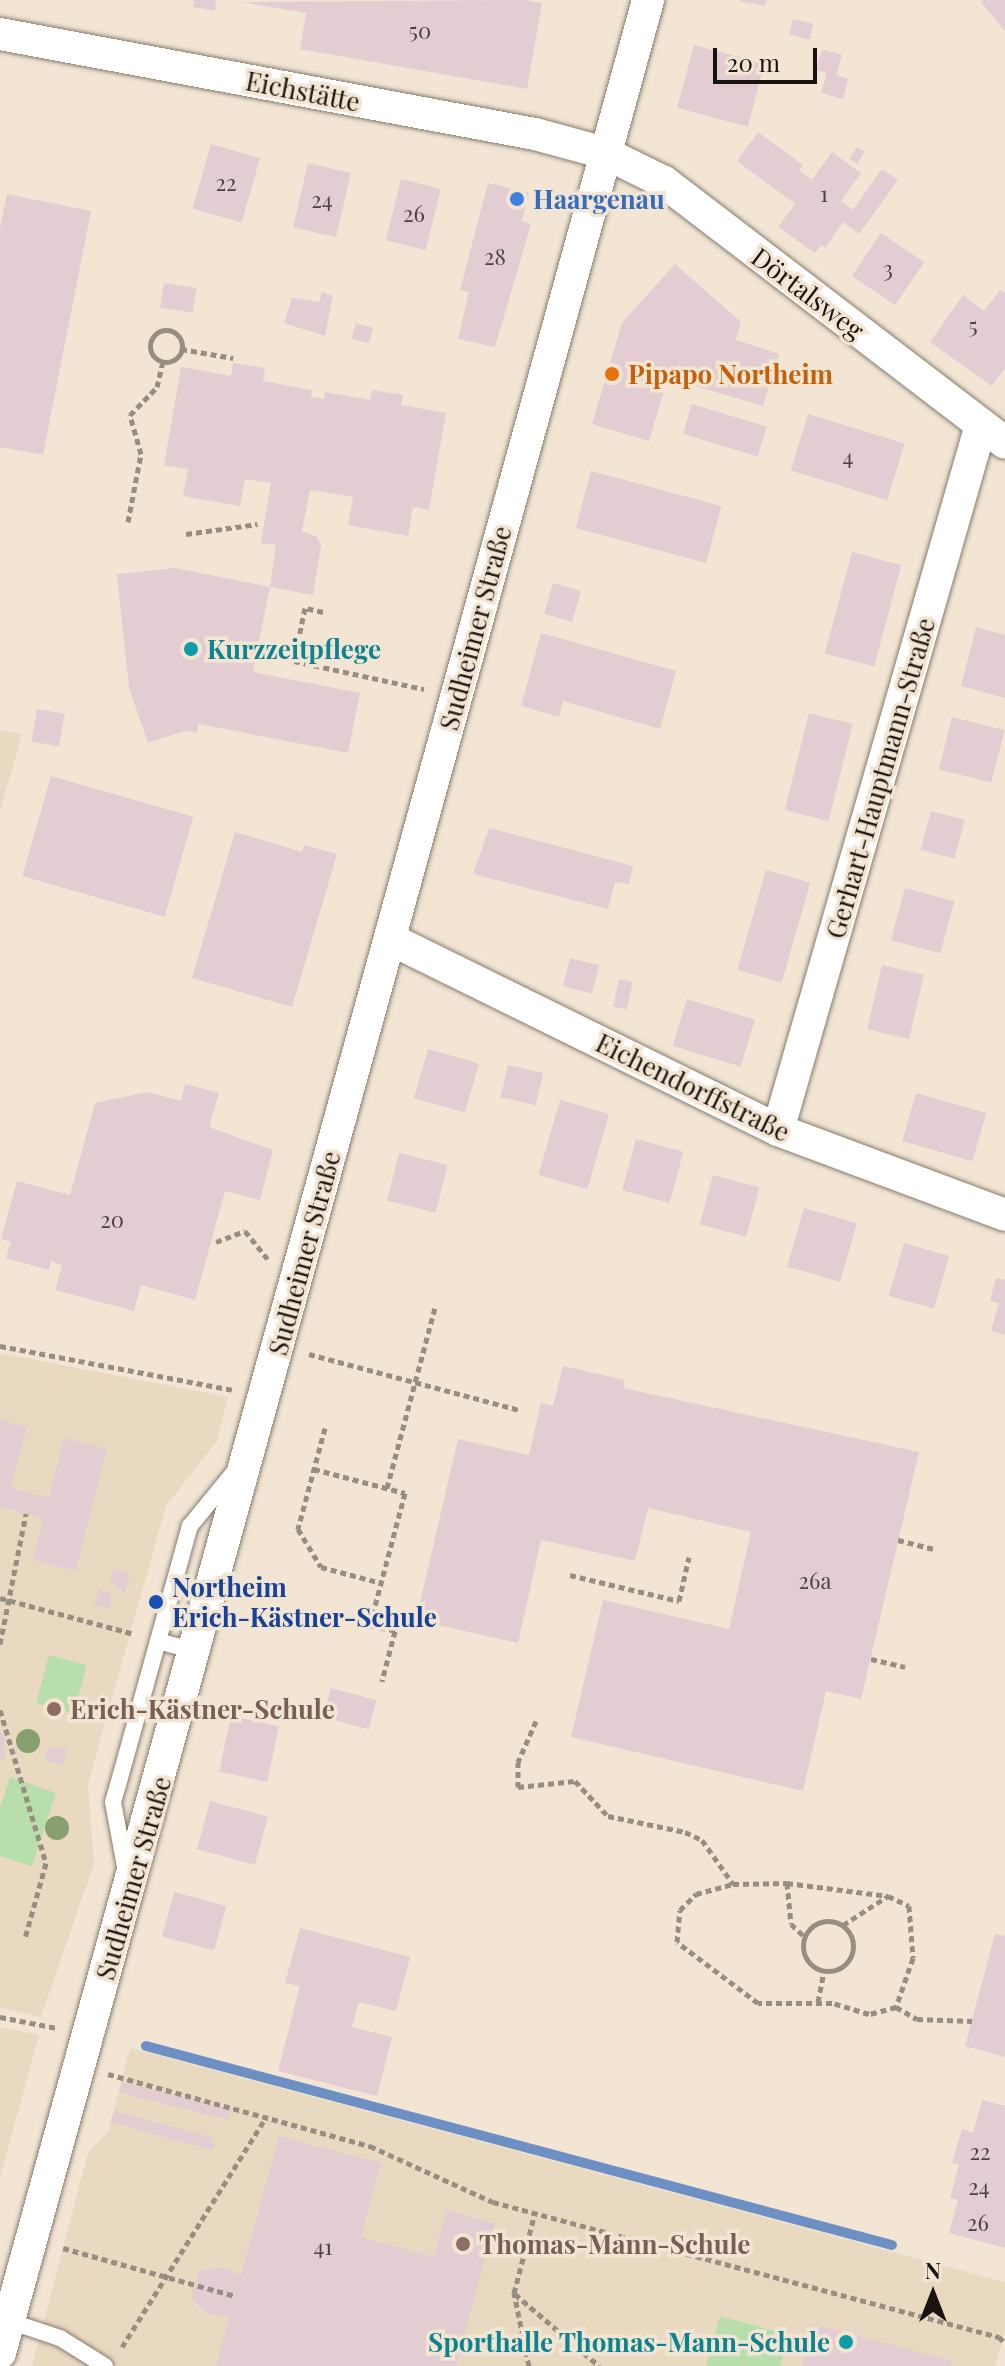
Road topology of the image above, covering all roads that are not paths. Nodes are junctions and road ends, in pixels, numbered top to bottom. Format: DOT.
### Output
graph roads {
  1 [pos="648,0"];
  2 [pos="0,34"];
  3 [pos="605,153"];
  4 [pos="993,434"];
  5 [pos="390,939"];
  6 [pos="778,1130"];
  7 [pos="1005,1215"];
  8 [pos="249,1454"];
  9 [pos="158,1641"];
  10 [pos="195,1651"];
  11 [pos="130,1893"];
  12 [pos="9,2321"];
  13 [pos="0,2353"];
  14 [pos="105,2366"];
  1 -- 3 [label="street, Sudheimer Straße"];
  2 -- 3 [label="street, Eichstätte"];
  3 -- 4 [label="street, Dörtalsweg"];
  3 -- 5 [label="street, Sudheimer Straße"];
  4 -- 6 [label="street, Gerhart-Hauptmann-Straße"];
  5 -- 6 [label="street, Eichendorffstraße"];
  5 -- 8 [label="street, Sudheimer Straße"];
  6 -- 7 [label="street, Eichendorffstraße"];
  8 -- 9 [label="lane"];
  8 -- 10 [label="street, Sudheimer Straße"];
  9 -- 10 [label="lane"];
  9 -- 11 [label="lane"];
  10 -- 11 [label="street, Sudheimer Straße"];
  11 -- 12 [label="street, Sudheimer Straße"];
  12 -- 13 [label="street, Sudheimer Straße"];
  12 -- 14 [label="lane"];
}
